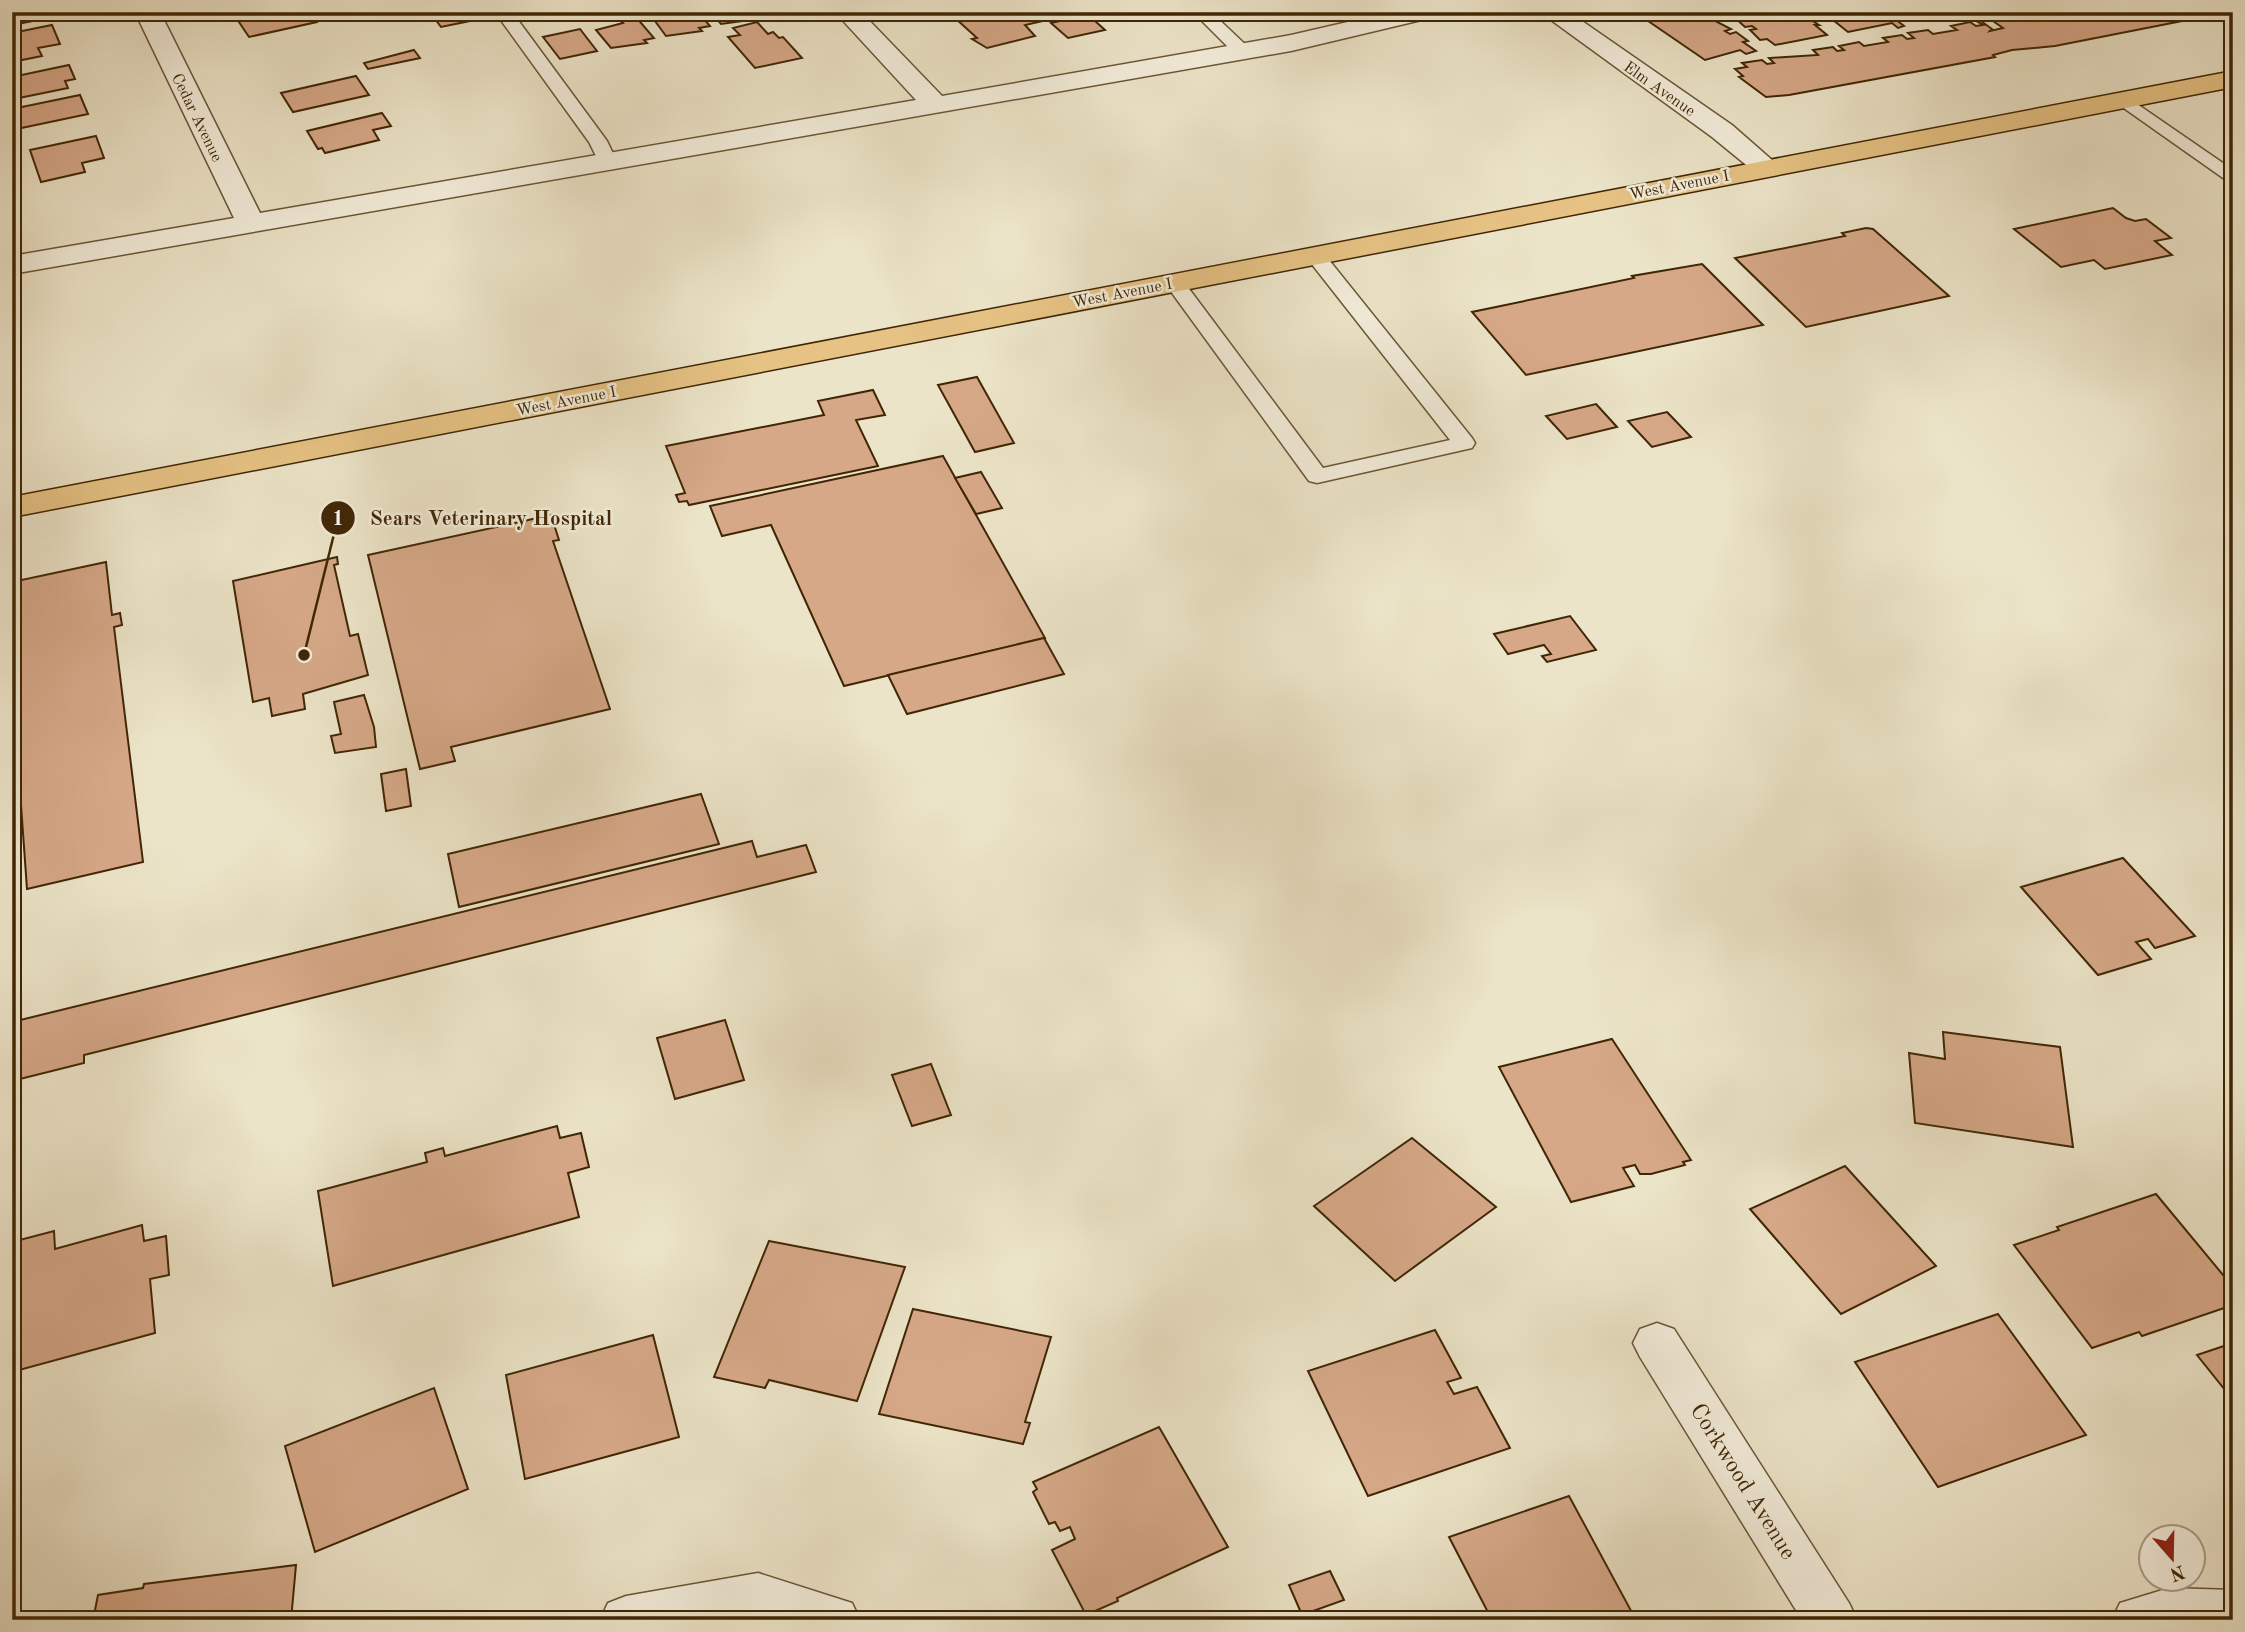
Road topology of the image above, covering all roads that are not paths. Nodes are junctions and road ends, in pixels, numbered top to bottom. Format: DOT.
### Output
graph roads {
  1 [pos="147,12"];
  2 [pos="503,12"];
  3 [pos="847,12"];
  4 [pos="1200,12"];
  5 [pos="1425,12"];
  6 [pos="1552,12"];
  7 [pos="1242,51"];
  8 [pos="2233,79"];
  9 [pos="2124,100"];
  10 [pos="936,105"];
  11 [pos="608,162"];
  12 [pos="1766,167"];
  13 [pos="2233,179"];
  14 [pos="250,222"];
  15 [pos="1314,254"];
  16 [pos="12,265"];
  17 [pos="1174,282"];
  18 [pos="12,507"];
  19 [pos="1657,1343"];
  20 [pos="2233,1614"];
  21 [pos="626,1620"];
  22 [pos="834,1620"];
  23 [pos="1831,1620"];
  24 [pos="2138,1620"];
  1 -- 14 [label="street, Cedar Avenue"];
  2 -- 11 [label="lane"];
  3 -- 10 [label="street"];
  4 -- 7 [label="lane"];
  5 -- 7 [label="street"];
  6 -- 12 [label="street, Elm Avenue"];
  7 -- 10 [label="street"];
  8 -- 9 [label="main road, West Avenue I"];
  9 -- 12 [label="main road, West Avenue I"];
  9 -- 13 [label="lane"];
  10 -- 11 [label="street"];
  11 -- 14 [label="street"];
  12 -- 15 [label="main road, West Avenue I"];
  14 -- 16 [label="street"];
  15 -- 17 [label="main road, West Avenue I"];
  15 -- 17 [label="lane"];
  17 -- 18 [label="main road, West Avenue I"];
  19 -- 23 [label="street, Corkwood Avenue"];
  20 -- 24 [label="street"];
  21 -- 22 [label="street"];
}
